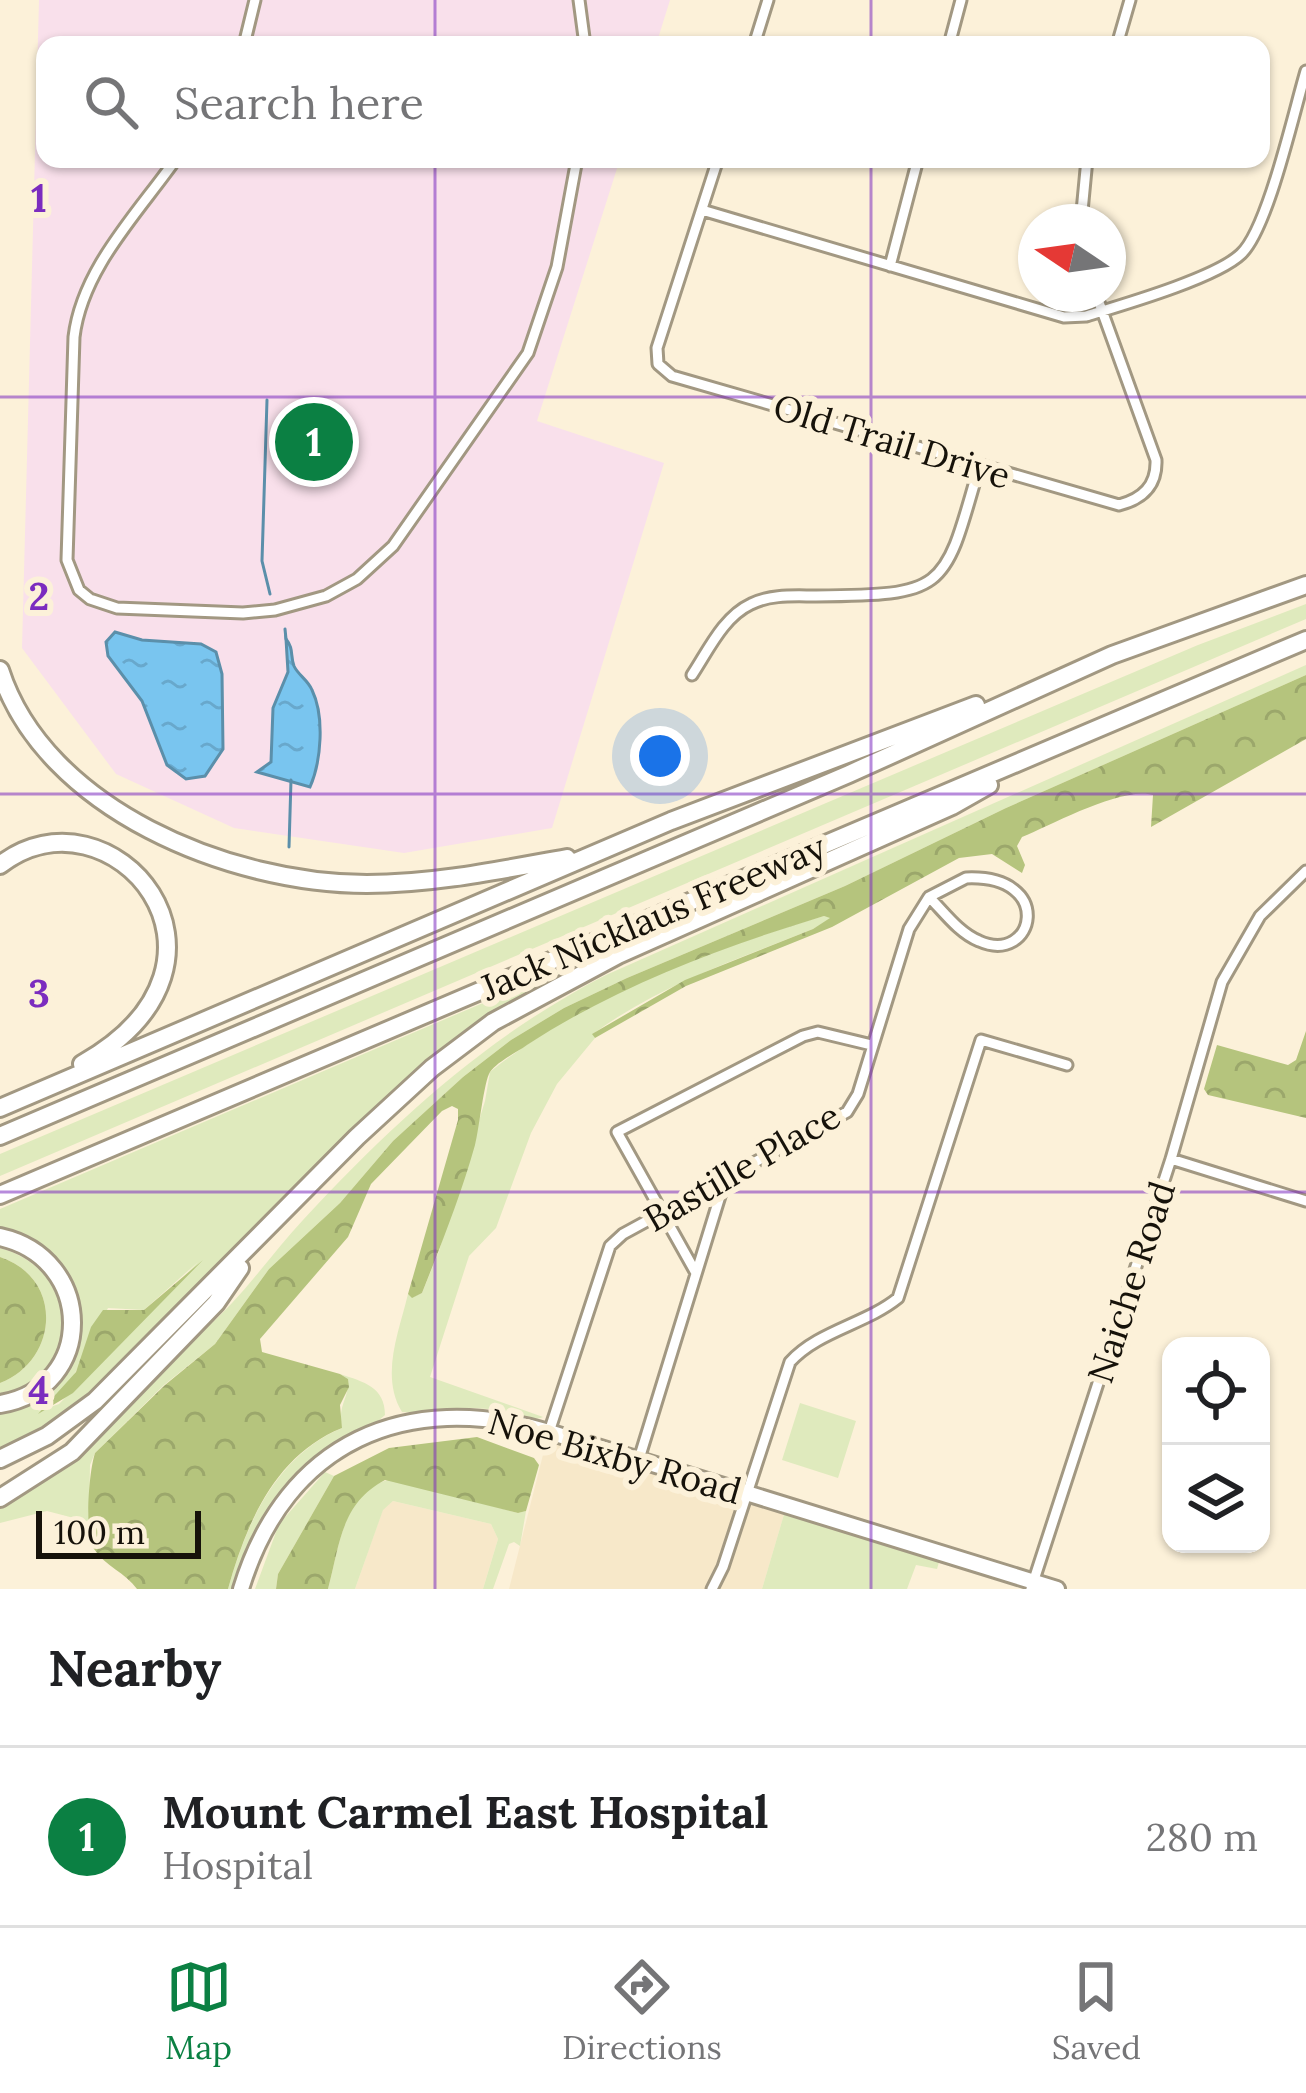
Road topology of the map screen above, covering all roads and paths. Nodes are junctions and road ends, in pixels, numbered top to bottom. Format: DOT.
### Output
graph roads {
  1 [pos="255,0"];
  2 [pos="579,0"];
  3 [pos="768,0"];
  4 [pos="961,0"];
  5 [pos="1130,0"];
  6 [pos="246,36"];
  7 [pos="584,36"];
  8 [pos="757,36"];
  9 [pos="951,36"];
  10 [pos="1120,36"];
  11 [pos="1306,71"];
  12 [pos="170,168"];
  13 [pos="575,168"];
  14 [pos="715,168"];
  15 [pos="916,168"];
  16 [pos="1086,168"];
  17 [pos="1083,204"];
  18 [pos="702,210"];
  19 [pos="890,266"];
  20 [pos="1126,302"];
  21 [pos="1018,304"];
  22 [pos="1047,312"];
  23 [pos="1096,312"];
  24 [pos="1102,312"];
  25 [pos="979,467"];
  26 [pos="1306,585"];
  27 [pos="1306,640"];
  28 [pos="1112,655"];
  29 [pos="0,670"];
  30 [pos="692,675"];
  31 [pos="1052,748"];
  32 [pos="597,852"];
  33 [pos="0,866"];
  34 [pos="1306,871"];
  35 [pos="929,897"];
  36 [pos="872,1045"];
  37 [pos="1067,1065"];
  38 [pos="24,1097"];
  39 [pos="0,1108"];
  40 [pos="0,1136"];
  41 [pos="1171,1159"];
  42 [pos="725,1180"];
  43 [pos="0,1195"];
  44 [pos="1306,1201"];
  45 [pos="663,1213"];
  46 [pos="267,1229"];
  47 [pos="0,1238"];
  48 [pos="696,1273"];
  49 [pos="0,1405"];
  50 [pos="549,1432"];
  51 [pos="0,1459"];
  52 [pos="639,1459"];
  53 [pos="748,1492"];
  54 [pos="0,1498"];
  55 [pos="1033,1585"];
  56 [pos="242,1589"];
  57 [pos="712,1589"];
  58 [pos="1057,1589"];
  1 -- 6 [label="street"];
  2 -- 7 [label="street"];
  3 -- 8 [label="street"];
  4 -- 9 [label="street"];
  5 -- 10 [label="street"];
  11 -- 20 [label="street"];
  12 -- 13 [label="street"];
  14 -- 18 [label="street"];
  15 -- 19 [label="street"];
  16 -- 17 [label="street"];
  18 -- 19 [label="street"];
  18 -- 25 [label="street, Old Trail Drive"];
  19 -- 21 [label="street"];
  22 -- 23 [label="street"];
  24 -- 25 [label="street, Old Trail Drive"];
  25 -- 30 [label="street"];
  26 -- 28 [label="highway, Jack Nicklaus Freeway"];
  27 -- 31 [label="highway, Jack Nicklaus Freeway"];
  28 -- 32 [label="highway"];
  28 -- 40 [label="highway, Jack Nicklaus Freeway"];
  29 -- 32 [label="highway"];
  31 -- 43 [label="highway, Jack Nicklaus Freeway"];
  31 -- 46 [label="highway"];
  32 -- 38 [label="highway"];
  33 -- 38 [label="highway"];
  34 -- 41 [label="street, Naiche Road"];
  35 -- 35 [label="street"];
  35 -- 36 [label="street, Bastille Place"];
  36 -- 42 [label="street, Bastille Place"];
  36 -- 45 [label="street"];
  37 -- 53 [label="street"];
  38 -- 39 [label="highway"];
  41 -- 44 [label="street"];
  41 -- 55 [label="street, Naiche Road"];
  42 -- 45 [label="street, Bastille Place"];
  42 -- 48 [label="street"];
  45 -- 48 [label="street"];
  45 -- 50 [label="street, Bastille Place"];
  46 -- 51 [label="highway"];
  46 -- 54 [label="highway"];
  47 -- 49 [label="highway"];
  48 -- 52 [label="street"];
  50 -- 52 [label="street, Noe Bixby Road"];
  50 -- 56 [label="street, Noe Bixby Road"];
  52 -- 53 [label="street, Noe Bixby Road"];
  53 -- 55 [label="street, Noe Bixby Road"];
  53 -- 57 [label="street"];
  55 -- 58 [label="street, Noe Bixby Road"];
}
